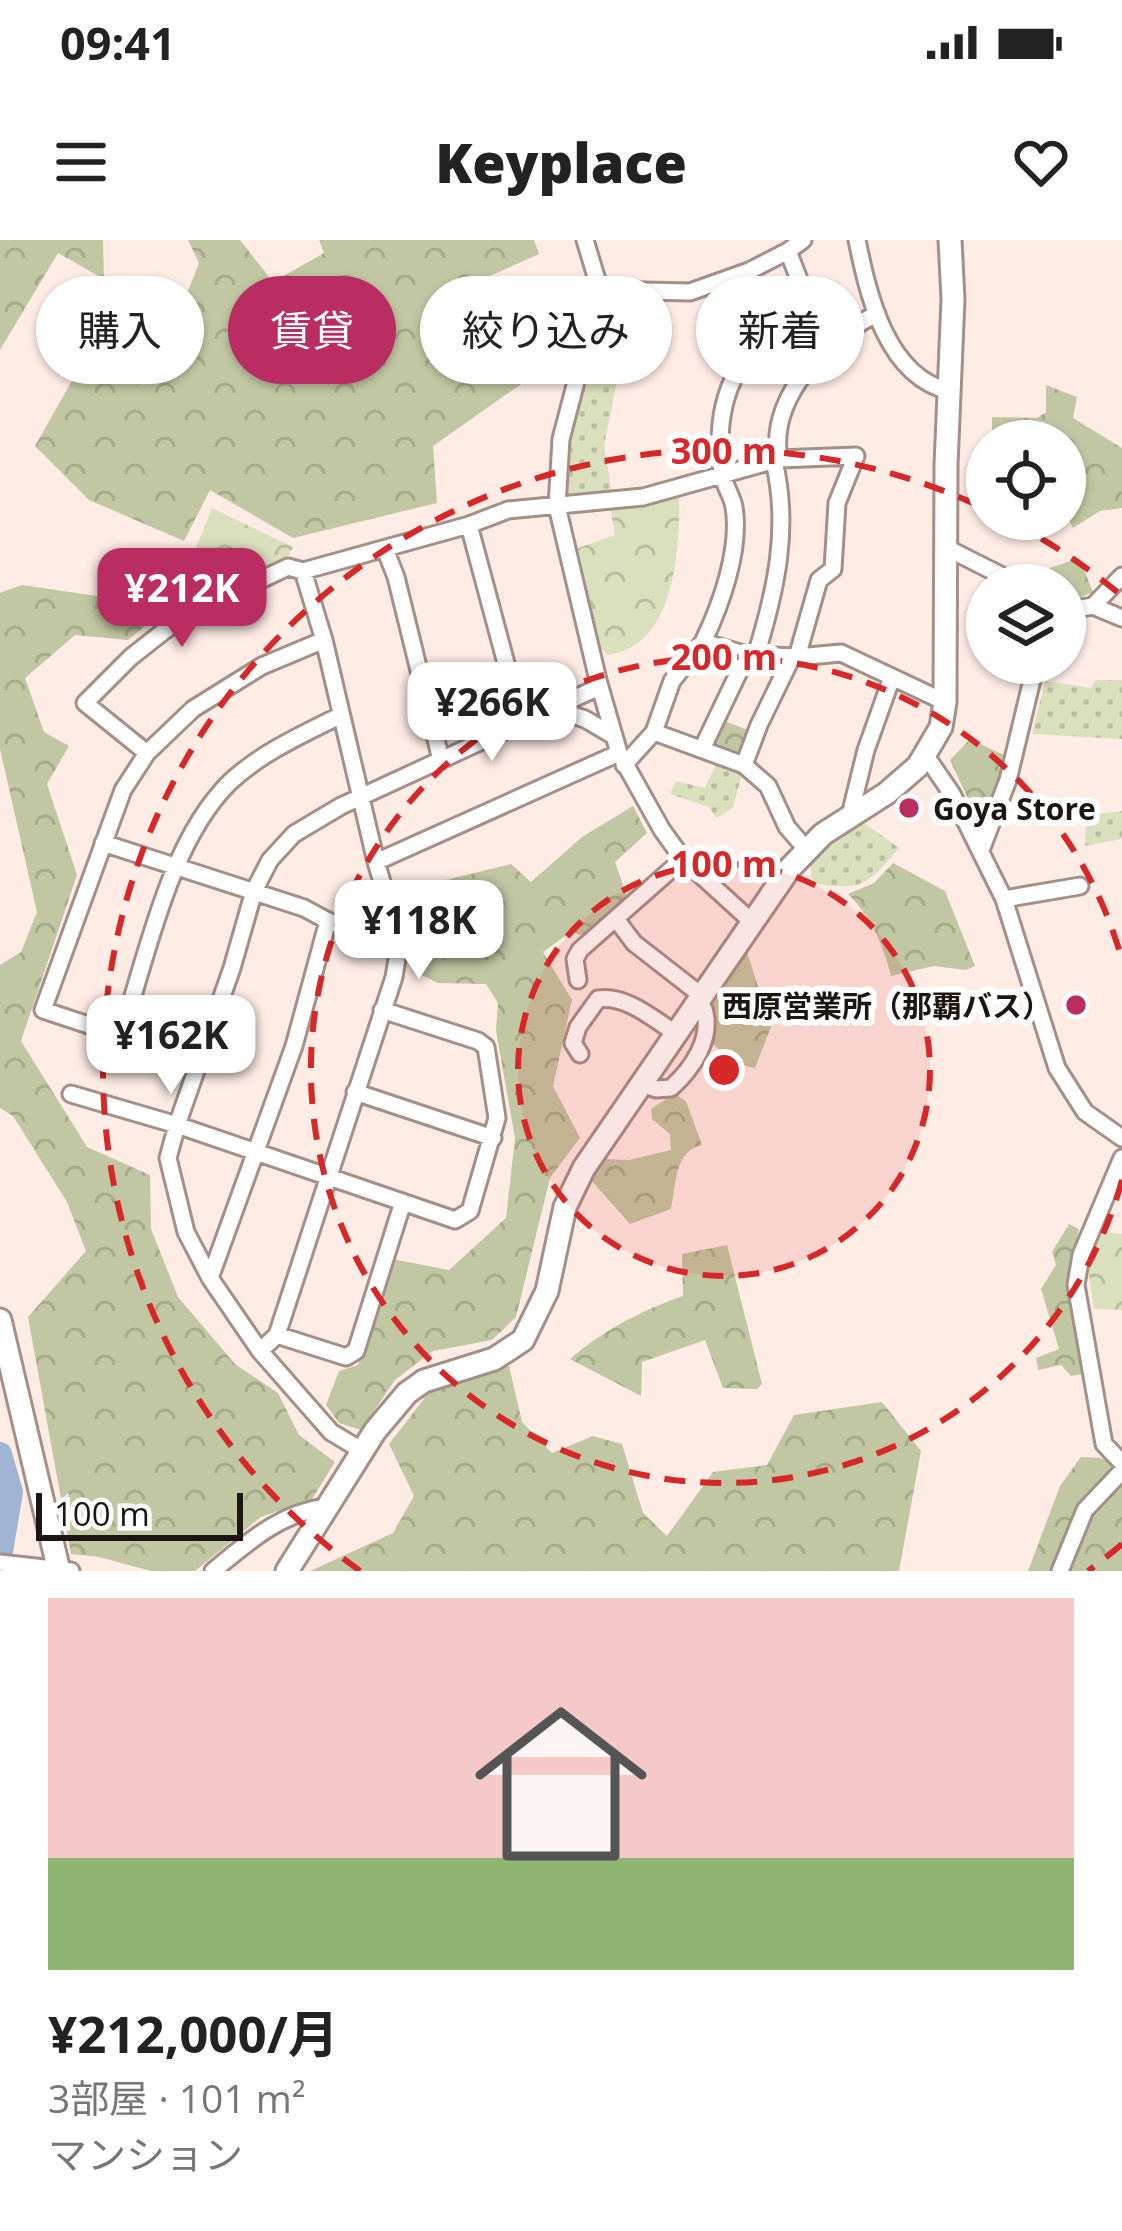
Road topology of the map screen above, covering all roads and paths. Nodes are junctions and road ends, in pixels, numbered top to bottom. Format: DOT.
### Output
graph roads {
  1 [pos="585,240"];
  2 [pos="803,240"];
  3 [pos="857,240"];
  4 [pos="950,240"];
  5 [pos="788,250"];
  6 [pos="595,276"];
  7 [pos="672,292"];
  8 [pos="877,314"];
  9 [pos="575,384"];
  10 [pos="949,391"];
  11 [pos="776,460"];
  12 [pos="722,478"];
  13 [pos="557,506"];
  14 [pos="469,525"];
  15 [pos="945,547"];
  16 [pos="385,549"];
  17 [pos="979,564"];
  18 [pos="303,571"];
  19 [pos="1122,576"];
  20 [pos="1093,606"];
  21 [pos="1086,607"];
  22 [pos="1122,618"];
  23 [pos="323,640"];
  24 [pos="703,642"];
  25 [pos="752,655"];
  26 [pos="794,657"];
  27 [pos="891,680"];
  28 [pos="1031,684"];
  29 [pos="599,687"];
  30 [pos="945,702"];
  31 [pos="554,709"];
  32 [pos="341,716"];
  33 [pos="522,722"];
  34 [pos="654,732"];
  35 [pos="612,735"];
  36 [pos="702,749"];
  37 [pos="147,753"];
  38 [pos="926,756"];
  39 [pos="622,759"];
  40 [pos="441,760"];
  41 [pos="745,765"];
  42 [pos="360,800"];
  43 [pos="854,814"];
  44 [pos="103,843"];
  45 [pos="806,849"];
  46 [pos="982,850"];
  47 [pos="682,859"];
  48 [pos="376,862"];
  49 [pos="176,866"];
  50 [pos="1080,886"];
  51 [pos="254,891"];
  52 [pos="1004,899"];
  53 [pos="616,919"];
  54 [pos="328,921"];
  55 [pos="751,921"];
  56 [pos="400,941"];
  57 [pos="578,980"];
  58 [pos="700,1000"];
  59 [pos="382,1010"];
  60 [pos="677,1034"];
  61 [pos="122,1036"];
  62 [pos="580,1054"];
  63 [pos="197,1061"];
  64 [pos="642,1084"];
  65 [pos="356,1092"];
  66 [pos="71,1094"];
  67 [pos="177,1125"];
  68 [pos="493,1138"];
  69 [pos="1122,1138"];
  70 [pos="256,1151"];
  71 [pos="1122,1158"];
  72 [pos="329,1176"];
  73 [pos="404,1202"];
  74 [pos="210,1278"];
  75 [pos="0,1320"];
  76 [pos="277,1335"];
  77 [pos="260,1351"];
  78 [pos="364,1452"];
  79 [pos="1122,1467"];
  80 [pos="327,1508"];
  81 [pos="6,1563"];
  82 [pos="62,1570"];
  83 [pos="212,1571"];
  84 [pos="287,1571"];
  85 [pos="1060,1571"];
  1 -- 6 [label="street"];
  2 -- 5 [label="street"];
  3 -- 8 [label="street"];
  4 -- 10 [label="main road"];
  5 -- 7 [label="street"];
  5 -- 12 [label="street"];
  8 -- 10 [label="street"];
  8 -- 11 [label="street"];
  9 -- 13 [label="street"];
  10 -- 15 [label="main road"];
  11 -- 12 [label="street"];
  11 -- 25 [label="street"];
  11 -- 26 [label="street"];
  12 -- 13 [label="street"];
  12 -- 24 [label="street"];
  13 -- 14 [label="street"];
  13 -- 29 [label="street"];
  14 -- 16 [label="street"];
  14 -- 33 [label="street"];
  15 -- 17 [label="street"];
  15 -- 30 [label="main road"];
  16 -- 18 [label="street"];
  16 -- 40 [label="street"];
  18 -- 23 [label="street"];
  18 -- 37 [label="street"];
  19 -- 20 [label="street"];
  20 -- 21 [label="street"];
  20 -- 22 [label="street"];
  23 -- 32 [label="street"];
  23 -- 37 [label="street"];
  24 -- 25 [label="street"];
  24 -- 34 [label="street"];
  25 -- 26 [label="street"];
  25 -- 36 [label="street"];
  26 -- 27 [label="street"];
  26 -- 41 [label="street"];
  27 -- 30 [label="street"];
  27 -- 43 [label="street"];
  28 -- 46 [label="street"];
  29 -- 31 [label="street"];
  29 -- 35 [label="street"];
  30 -- 38 [label="main road"];
  31 -- 33 [label="street"];
  31 -- 35 [label="street"];
  32 -- 42 [label="street"];
  32 -- 49 [label="street"];
  33 -- 40 [label="street"];
  34 -- 36 [label="street"];
  34 -- 39 [label="street"];
  35 -- 39 [label="street"];
  36 -- 41 [label="street"];
  37 -- 44 [label="street"];
  38 -- 43 [label="main road"];
  38 -- 46 [label="street"];
  39 -- 47 [label="street"];
  39 -- 48 [label="street"];
  40 -- 42 [label="street"];
  41 -- 45 [label="street"];
  42 -- 48 [label="street"];
  42 -- 51 [label="street"];
  43 -- 45 [label="main road"];
  44 -- 49 [label="street"];
  44 -- 61 [label="street"];
  45 -- 55 [label="main road"];
  46 -- 52 [label="street"];
  47 -- 53 [label="street"];
  47 -- 55 [label="street"];
  48 -- 56 [label="street"];
  49 -- 51 [label="street"];
  49 -- 61 [label="street"];
  50 -- 52 [label="street"];
  51 -- 54 [label="street"];
  51 -- 63 [label="street"];
  52 -- 69 [label="street"];
  53 -- 57 [label="street"];
  53 -- 58 [label="street"];
  54 -- 56 [label="street"];
  54 -- 70 [label="street"];
  55 -- 58 [label="main road"];
  56 -- 59 [label="street"];
  58 -- 60 [label="main road"];
  58 -- 64 [label="street"];
  59 -- 65 [label="street"];
  59 -- 68 [label="street"];
  60 -- 62 [label="street"];
  60 -- 64 [label="main road"];
  61 -- 63 [label="street"];
  63 -- 67 [label="street"];
  64 -- 78 [label="main road"];
  65 -- 68 [label="street"];
  65 -- 72 [label="street"];
  66 -- 67 [label="street"];
  67 -- 70 [label="street"];
  67 -- 74 [label="street"];
  68 -- 73 [label="street"];
  70 -- 72 [label="street"];
  70 -- 74 [label="street"];
  71 -- 79 [label="street"];
  72 -- 73 [label="street"];
  72 -- 76 [label="street"];
  73 -- 76 [label="street"];
  74 -- 77 [label="street"];
  75 -- 82 [label="main road"];
  76 -- 77 [label="street"];
  77 -- 78 [label="street"];
  78 -- 80 [label="main road"];
  79 -- 85 [label="street"];
  80 -- 83 [label="street"];
  80 -- 84 [label="main road"];
  81 -- 82 [label="street"];
}
